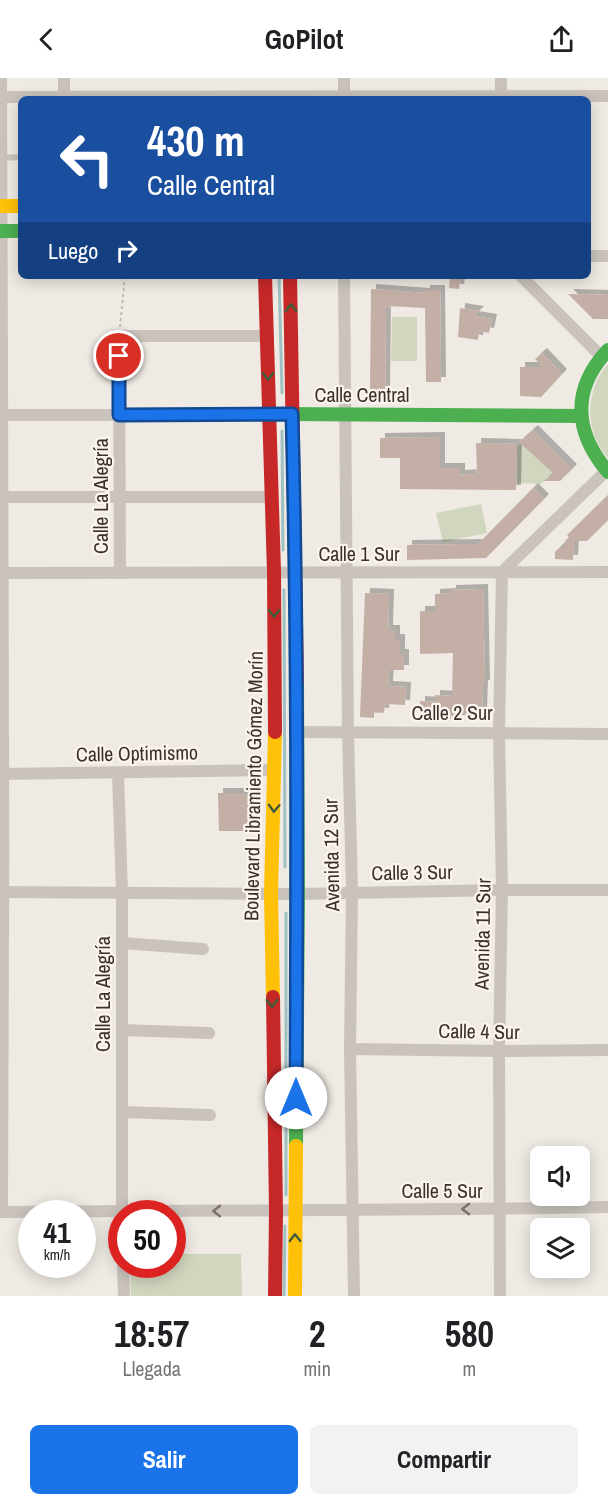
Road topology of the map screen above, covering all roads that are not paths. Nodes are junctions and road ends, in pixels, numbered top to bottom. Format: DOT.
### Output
graph roads {
  1 [pos="1,78"];
  2 [pos="64,78"];
  3 [pos="344,78"];
  4 [pos="501,78"];
  5 [pos="57,96"];
  6 [pos="344,96"];
  7 [pos="501,96"];
  8 [pos="591,96"];
  9 [pos="608,96"];
  10 [pos="1,97"];
  11 [pos="18,97"];
  12 [pos="18,157"];
  13 [pos="1,158"];
  14 [pos="1,206"];
  15 [pos="18,206"];
  16 [pos="1,231"];
  17 [pos="18,231"];
  18 [pos="591,256"];
  19 [pos="608,256"];
  20 [pos="265,279"];
  21 [pos="290,279"];
  22 [pos="344,279"];
  23 [pos="523,279"];
  24 [pos="1,322"];
  25 [pos="268,336"];
  26 [pos="604,353"];
  27 [pos="346,413"];
  28 [pos="292,414"];
  29 [pos="119,415"];
  30 [pos="269,415"];
  31 [pos="1,416"];
  32 [pos="580,416"];
  33 [pos="607,472"];
  34 [pos="1,497"];
  35 [pos="120,497"];
  36 [pos="272,497"];
  37 [pos="274,572"];
  38 [pos="296,572"];
  39 [pos="347,572"];
  40 [pos="502,572"];
  41 [pos="608,572"];
  42 [pos="2,573"];
  43 [pos="120,573"];
  44 [pos="296,732"];
  45 [pos="348,732"];
  46 [pos="499,732"];
  47 [pos="608,734"];
  48 [pos="275,770"];
  49 [pos="2,774"];
  50 [pos="118,774"];
  51 [pos="502,890"];
  52 [pos="608,891"];
  53 [pos="2,892"];
  54 [pos="352,892"];
  55 [pos="122,893"];
  56 [pos="271,894"];
  57 [pos="298,894"];
  58 [pos="2,941"];
  59 [pos="122,943"];
  60 [pos="203,948"];
  61 [pos="2,1003"];
  62 [pos="122,1030"];
  63 [pos="209,1033"];
  64 [pos="350,1049"];
  65 [pos="608,1050"];
  66 [pos="499,1051"];
  67 [pos="122,1112"];
  68 [pos="210,1115"];
  69 [pos="122,1200"];
  70 [pos="608,1207"];
  71 [pos="353,1209"];
  72 [pos="500,1209"];
  73 [pos="276,1211"];
  74 [pos="295,1211"];
  75 [pos="1,1212"];
  76 [pos="108,1212"];
  77 [pos="186,1212"];
  78 [pos="123,1278"];
  79 [pos="124,1296"];
  80 [pos="275,1296"];
  81 [pos="296,1296"];
  82 [pos="354,1296"];
  83 [pos="500,1296"];
  1 -- 10 [label="street"];
  2 -- 5 [label="street"];
  3 -- 6 [label="street"];
  4 -- 7 [label="street"];
  8 -- 9 [label="street"];
  10 -- 11 [label="street"];
  10 -- 13 [label="street"];
  12 -- 13 [label="lane"];
  13 -- 14 [label="street"];
  14 -- 15 [label="main road"];
  14 -- 16 [label="street"];
  16 -- 17 [label="main road"];
  16 -- 24 [label="street"];
  18 -- 19 [label="street"];
  20 -- 25 [label="main road, Boulevard Libramiento Gómez Morín"];
  28 -- 21 [label="main road, Boulevard Libramiento Gómez Morín, one-way"];
  22 -- 27 [label="street, Avenida 12 Sur"];
  23 -- 26 [label="street"];
  24 -- 31 [label="street"];
  25 -- 29 [label="street, Calle La Alegría"];
  25 -- 30 [label="main road, Boulevard Libramiento Gómez Morín, one-way"];
  26 -- 32 [label="main road"];
  27 -- 28 [label="main road, Calle Central"];
  27 -- 32 [label="main road, Calle Central"];
  27 -- 39 [label="street, Avenida 12 Sur"];
  28 -- 30 [label="main road, Calle Central"];
  28 -- 38 [label="main road, Boulevard Libramiento Gómez Morín"];
  29 -- 30 [label="street, Calle Central"];
  29 -- 31 [label="street, Calle Central"];
  29 -- 35 [label="street, Calle La Alegría"];
  30 -- 36 [label="main road, Boulevard Libramiento Gómez Morín"];
  31 -- 34 [label="street"];
  32 -- 33 [label="main road"];
  33 -- 40 [label="street"];
  34 -- 35 [label="street"];
  34 -- 42 [label="street"];
  35 -- 36 [label="street"];
  35 -- 43 [label="street, Calle La Alegría"];
  36 -- 37 [label="main road, Boulevard Libramiento Gómez Morín"];
  37 -- 38 [label="street, Calle 1 Sur"];
  37 -- 43 [label="street, Calle 1 Sur"];
  37 -- 48 [label="main road, Boulevard Libramiento Gómez Morín, one-way"];
  38 -- 39 [label="street, Calle 1 Sur"];
  38 -- 44 [label="main road, Boulevard Libramiento Gómez Morín"];
  39 -- 40 [label="street, Calle 1 Sur"];
  39 -- 45 [label="street, Avenida 12 Sur"];
  40 -- 41 [label="street, Calle 1 Sur"];
  40 -- 46 [label="street, Avenida 11 Sur"];
  42 -- 43 [label="street, Calle 1 Sur"];
  42 -- 49 [label="street"];
  44 -- 45 [label="street, Calle 2 Sur"];
  44 -- 57 [label="main road, Boulevard Libramiento Gómez Morín"];
  45 -- 46 [label="street, Calle 2 Sur"];
  45 -- 54 [label="street, Avenida 12 Sur"];
  46 -- 47 [label="street, Calle 2 Sur"];
  46 -- 51 [label="street, Avenida 11 Sur"];
  48 -- 50 [label="street, Calle Optimismo"];
  48 -- 56 [label="main road, Boulevard Libramiento Gómez Morín, one-way"];
  49 -- 50 [label="street, Calle Optimismo"];
  49 -- 53 [label="street"];
  50 -- 55 [label="street, Calle La Alegría"];
  51 -- 52 [label="street, Calle 3 Sur"];
  51 -- 54 [label="street, Calle 3 Sur"];
  51 -- 66 [label="street, Avenida 11 Sur"];
  53 -- 55 [label="street, Calle 3 Sur"];
  53 -- 58 [label="street"];
  54 -- 57 [label="street, Calle 3 Sur"];
  54 -- 64 [label="street, Avenida 12 Sur"];
  55 -- 56 [label="street, Calle 3 Sur"];
  55 -- 59 [label="street, Calle La Alegría"];
  56 -- 57 [label="street, Calle 3 Sur"];
  56 -- 73 [label="main road, Boulevard Libramiento Gómez Morín, one-way"];
  57 -- 74 [label="main road, Boulevard Libramiento Gómez Morín"];
  58 -- 61 [label="street"];
  59 -- 60 [label="street"];
  59 -- 62 [label="street, Calle La Alegría"];
  61 -- 75 [label="street"];
  62 -- 63 [label="street"];
  62 -- 67 [label="street, Calle La Alegría"];
  64 -- 66 [label="street, Calle 4 Sur"];
  64 -- 71 [label="street, Avenida 12 Sur"];
  65 -- 66 [label="street, Calle 4 Sur"];
  66 -- 72 [label="street, Avenida 11 Sur"];
  67 -- 68 [label="street"];
  67 -- 69 [label="street, Calle La Alegría"];
  70 -- 72 [label="street, Calle 5 Sur"];
  72 -- 71 [label="street, Calle 5 Sur, one-way"];
  71 -- 74 [label="street, Calle 5 Sur"];
  71 -- 82 [label="street, Avenida 12 Sur"];
  72 -- 83 [label="street, Avenida 11 Sur"];
  73 -- 74 [label="street, Calle 5 Sur"];
  73 -- 77 [label="street, Calle 5 Sur, one-way"];
  73 -- 80 [label="main road, Boulevard Libramiento Gómez Morín"];
  81 -- 74 [label="main road, Boulevard Libramiento Gómez Morín, one-way"];
  75 -- 76 [label="street, Calle 5 Sur"];
  78 -- 79 [label="street"];
}
